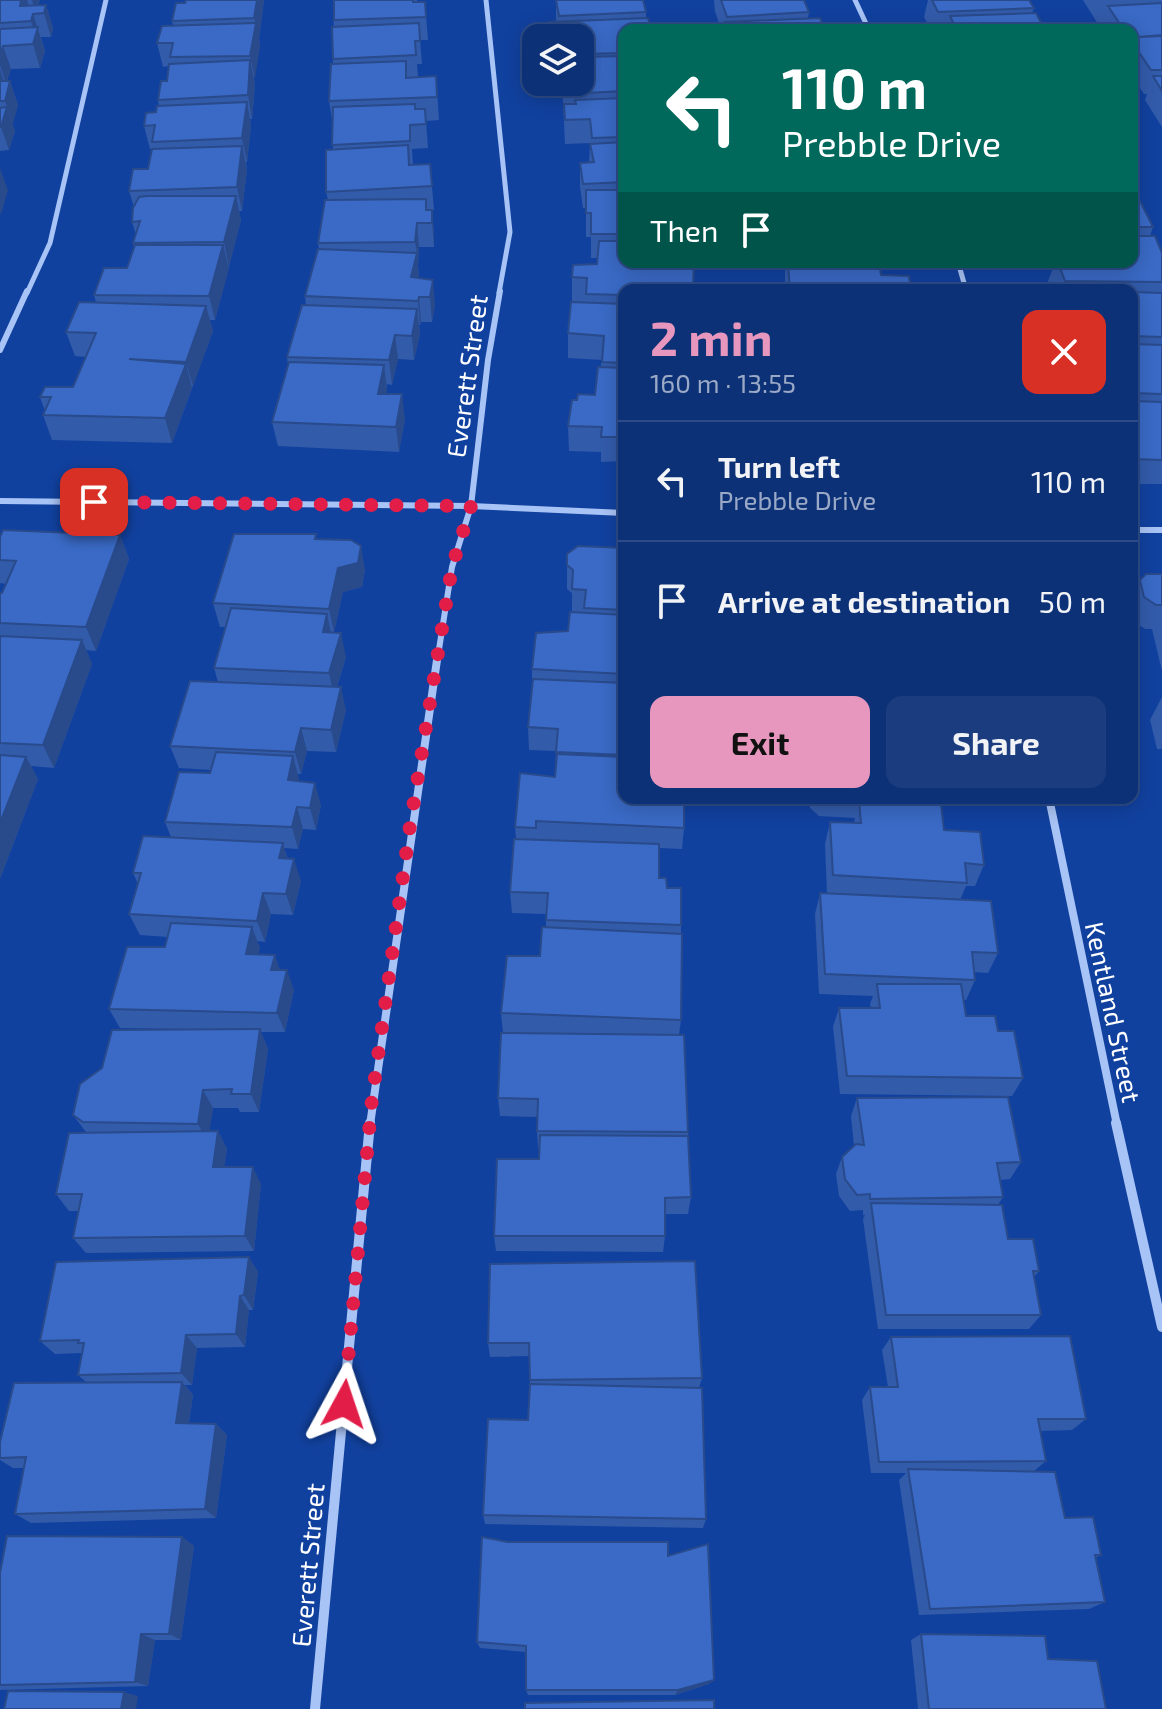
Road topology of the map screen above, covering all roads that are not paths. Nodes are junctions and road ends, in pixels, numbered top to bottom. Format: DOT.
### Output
graph roads {
  1 [pos="106,0"];
  2 [pos="486,0"];
  3 [pos="855,0"];
  4 [pos="866,24"];
  5 [pos="0,350"];
  6 [pos="0,501"];
  7 [pos="471,506"];
  8 [pos="618,513"];
  9 [pos="1138,530"];
  10 [pos="1162,530"];
  11 [pos="1050,804"];
  12 [pos="1162,1327"];
  13 [pos="315,1709"];
  1 -- 5 [label="street"];
  2 -- 7 [label="street, Everett Street"];
  3 -- 4 [label="street"];
  6 -- 7 [label="street"];
  7 -- 8 [label="street"];
  7 -- 13 [label="street, Everett Street"];
  9 -- 10 [label="street"];
  11 -- 12 [label="street, Kentland Street"];
}
